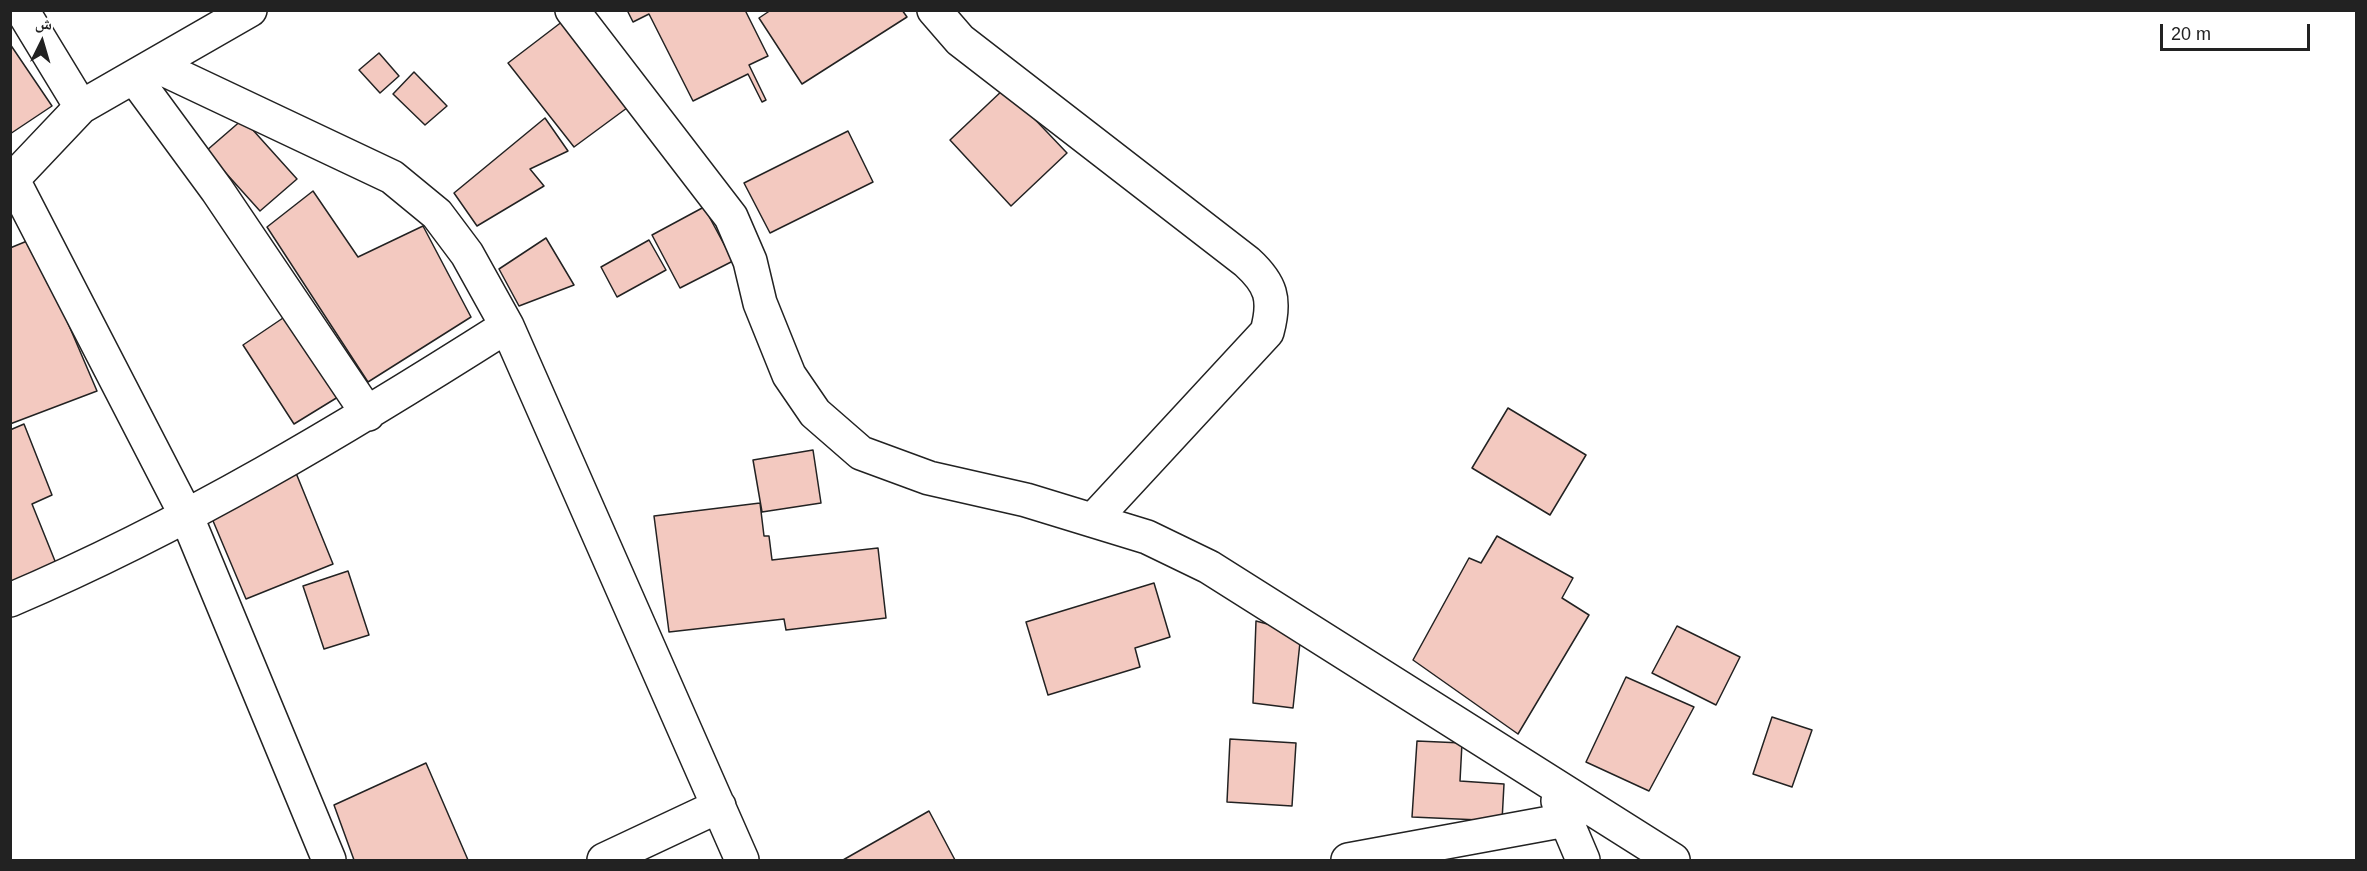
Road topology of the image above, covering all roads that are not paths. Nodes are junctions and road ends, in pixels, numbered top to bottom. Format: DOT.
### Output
graph roads {
  1 [pos="22,10"];
  2 [pos="250,10"];
  3 [pos="572,10"];
  4 [pos="934,10"];
  5 [pos="145,71"];
  6 [pos="81,107"];
  7 [pos="12,181"];
  8 [pos="507,326"];
  9 [pos="368,414"];
  10 [pos="186,515"];
  11 [pos="1093,520"];
  12 [pos="10,600"];
  13 [pos="1550,783"];
  14 [pos="719,806"];
  15 [pos="1566,820"];
  16 [pos="329,861"];
  17 [pos="604,861"];
  18 [pos="742,861"];
  19 [pos="1348,861"];
  20 [pos="1583,861"];
  21 [pos="1673,861"];
  1 -- 6 [label="street"];
  2 -- 5 [label="street"];
  3 -- 11 [label="street"];
  4 -- 11 [label="street"];
  5 -- 6 [label="street"];
  5 -- 8 [label="street"];
  5 -- 9 [label="street"];
  6 -- 7 [label="street"];
  7 -- 10 [label="street"];
  8 -- 9 [label="street"];
  8 -- 14 [label="street"];
  9 -- 10 [label="street"];
  10 -- 12 [label="street"];
  10 -- 16 [label="street"];
  11 -- 13 [label="street"];
  13 -- 15 [label="street"];
  13 -- 21 [label="street"];
  14 -- 17 [label="street"];
  14 -- 18 [label="street"];
  15 -- 19 [label="street"];
  15 -- 20 [label="street"];
}
